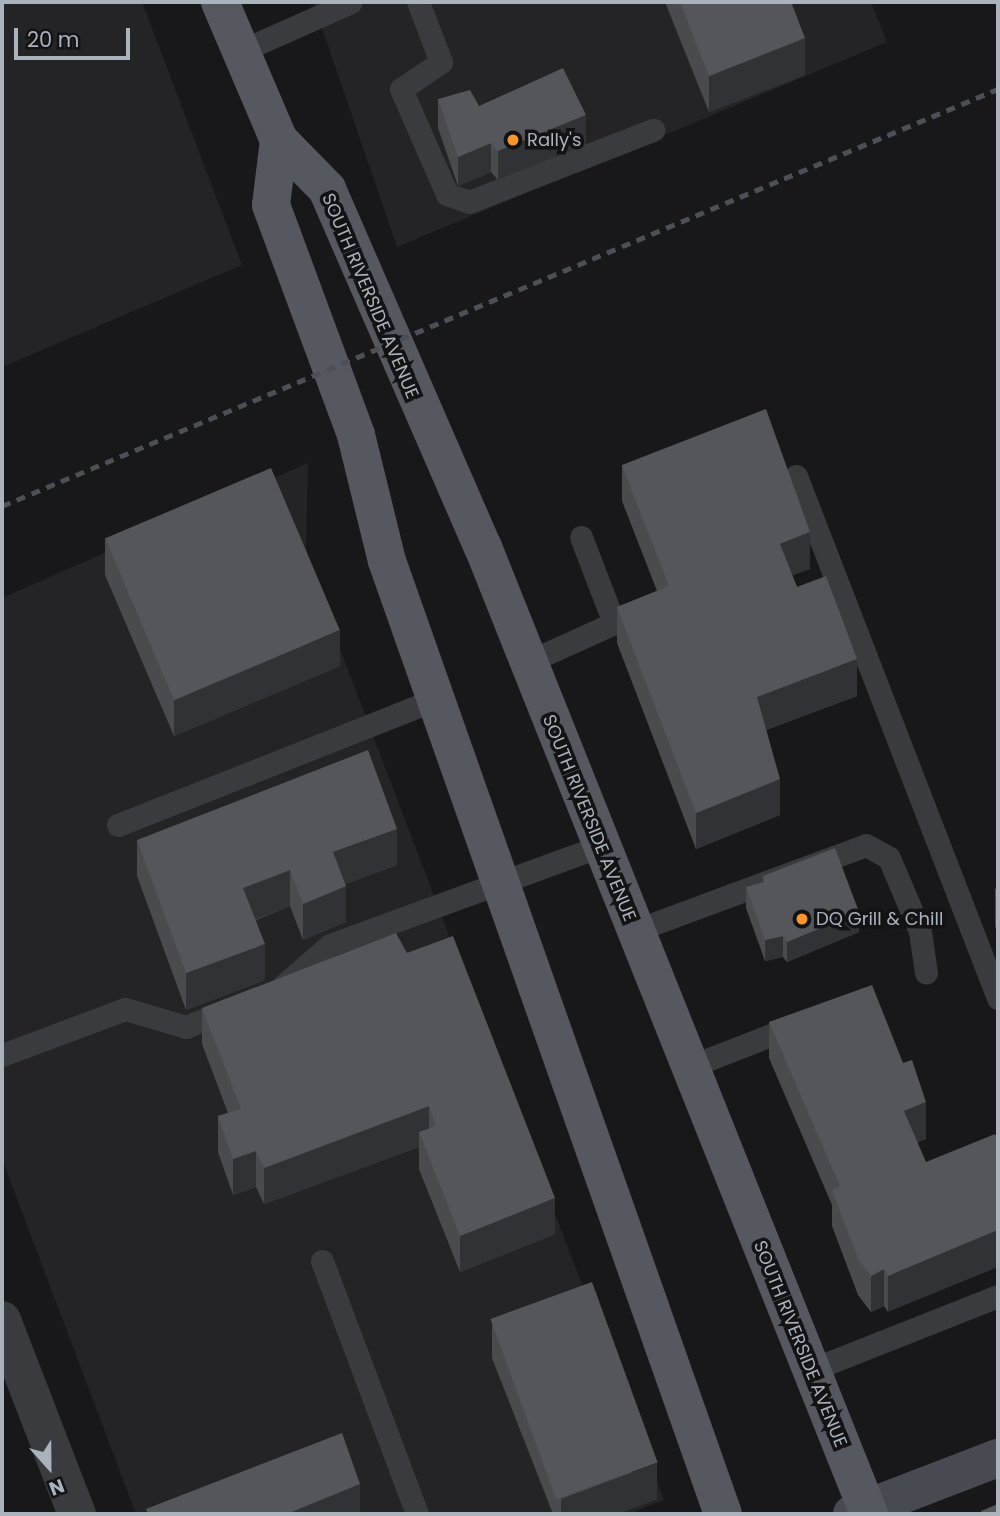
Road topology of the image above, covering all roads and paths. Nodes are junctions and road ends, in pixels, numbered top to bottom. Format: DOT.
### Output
graph roads {
  1 [pos="220,2"];
  2 [pos="351,2"];
  3 [pos="418,2"];
  4 [pos="241,51"];
  5 [pos="653,130"];
  6 [pos="279,141"];
  7 [pos="796,475"];
  8 [pos="581,537"];
  9 [pos="527,662"];
  10 [pos="437,699"];
  11 [pos="118,825"];
  12 [pos="601,846"];
  13 [pos="501,883"];
  14 [pos="634,931"];
  15 [pos="926,973"];
  16 [pos="998,998"];
  17 [pos="773,1034"];
  18 [pos="2,1055"];
  19 [pos="689,1067"];
  20 [pos="322,1261"];
  21 [pos="998,1296"];
  22 [pos="2,1320"];
  23 [pos="811,1370"];
  24 [pos="998,1458"];
  25 [pos="863,1512"];
  26 [pos="77,1514"];
  27 [pos="417,1514"];
  28 [pos="723,1514"];
  1 -- 4 [label="main road, SOUTH RIVERSIDE AVENUE"];
  2 -- 4 [label="lane"];
  3 -- 5 [label="lane"];
  4 -- 6 [label="main road, SOUTH RIVERSIDE AVENUE"];
  6 -- 9 [label="main road, SOUTH RIVERSIDE AVENUE"];
  6 -- 10 [label="main road"];
  7 -- 16 [label="lane"];
  8 -- 9 [label="lane"];
  9 -- 12 [label="main road, SOUTH RIVERSIDE AVENUE"];
  10 -- 11 [label="lane"];
  10 -- 13 [label="main road"];
  12 -- 13 [label="lane"];
  12 -- 14 [label="main road, SOUTH RIVERSIDE AVENUE"];
  13 -- 18 [label="lane"];
  13 -- 28 [label="main road"];
  14 -- 15 [label="lane"];
  14 -- 19 [label="main road, SOUTH RIVERSIDE AVENUE"];
  17 -- 19 [label="lane"];
  19 -- 23 [label="main road, SOUTH RIVERSIDE AVENUE"];
  20 -- 27 [label="lane"];
  21 -- 23 [label="lane"];
  22 -- 26 [label="street"];
  23 -- 25 [label="main road, SOUTH RIVERSIDE AVENUE"];
  24 -- 25 [label="street"];
}
